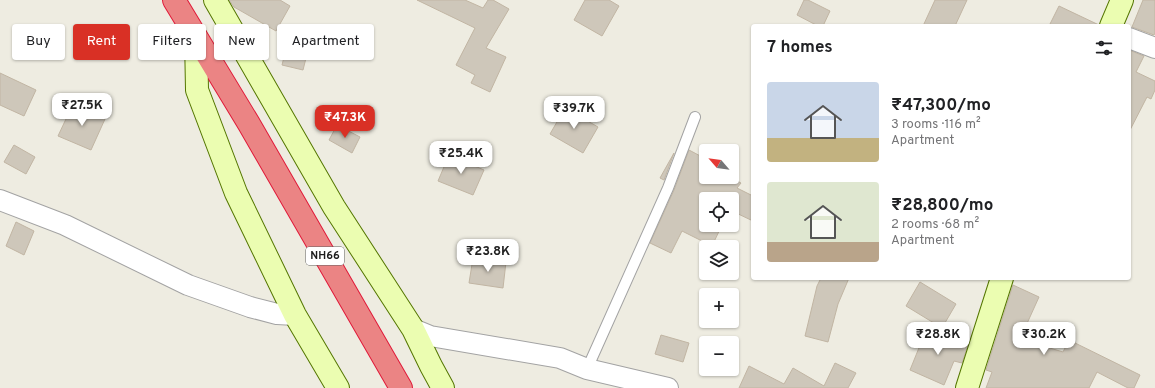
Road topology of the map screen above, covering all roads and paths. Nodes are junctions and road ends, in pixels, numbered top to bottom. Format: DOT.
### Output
graph roads {
  1 [pos="174,0"];
  2 [pos="215,0"];
  3 [pos="1122,0"];
  4 [pos="188,24"];
  5 [pos="1112,24"];
  6 [pos="1131,39"];
  7 [pos="1155,48"];
  8 [pos="206,53"];
  9 [pos="196,60"];
  10 [pos="695,117"];
  11 [pos="0,200"];
  12 [pos="1001,280"];
  13 [pos="295,315"];
  14 [pos="413,329"];
  15 [pos="587,369"];
  16 [pos="338,388"];
  17 [pos="401,388"];
  18 [pos="443,388"];
  19 [pos="668,388"];
  20 [pos="967,388"];
  1 -- 4 [label="highway, NH66"];
  2 -- 14 [label="street"];
  3 -- 5 [label="street"];
  6 -- 7 [label="street"];
  8 -- 17 [label="highway, NH66"];
  9 -- 13 [label="street"];
  10 -- 15 [label="lane"];
  11 -- 13 [label="street"];
  12 -- 20 [label="street"];
  13 -- 16 [label="street"];
  14 -- 15 [label="street"];
  14 -- 18 [label="street"];
  15 -- 19 [label="street"];
}
